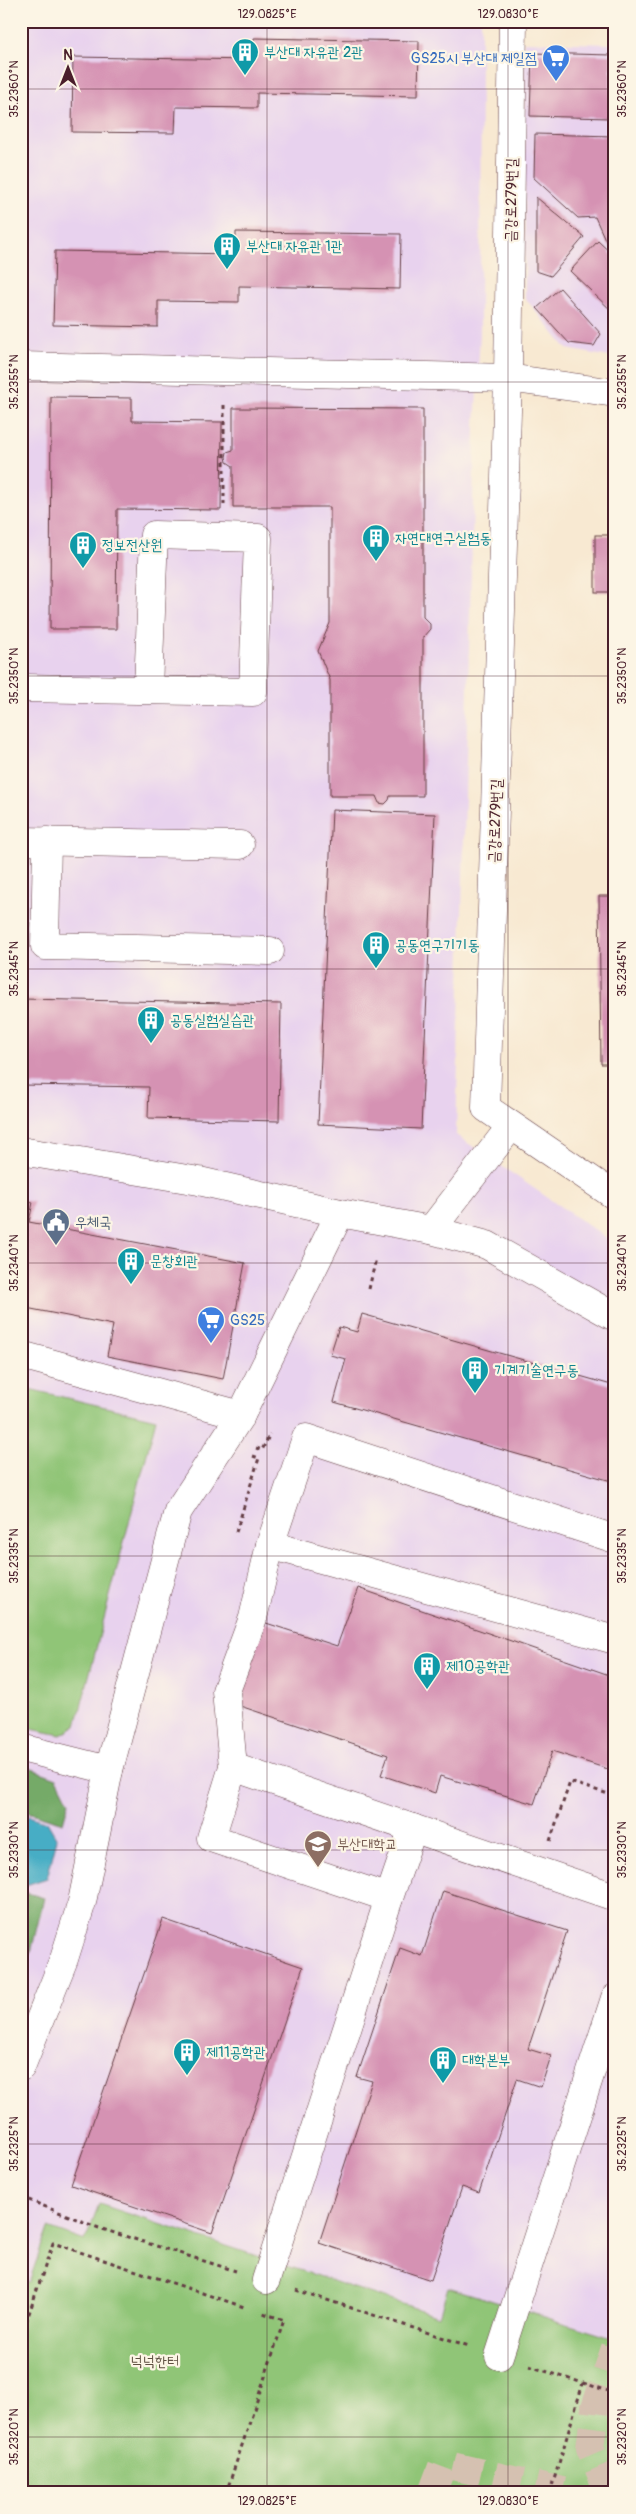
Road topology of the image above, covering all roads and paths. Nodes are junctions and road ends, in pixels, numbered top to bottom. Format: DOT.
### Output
graph roads {
  1 [pos="513,21"];
  2 [pos="21,366"];
  3 [pos="508,378"];
  4 [pos="615,393"];
  5 [pos="224,396"];
  6 [pos="224,537"];
  7 [pos="21,688"];
  8 [pos="148,689"];
  9 [pos="34,841"];
  10 [pos="240,845"];
  11 [pos="270,950"];
  12 [pos="511,1126"];
  13 [pos="21,1151"];
  14 [pos="615,1196"];
  15 [pos="340,1213"];
  16 [pos="431,1230"];
  17 [pos="376,1258"];
  18 [pos="368,1289"];
  19 [pos="615,1317"];
  20 [pos="21,1355"];
  21 [pos="241,1415"];
  22 [pos="245,1454"];
  23 [pos="236,1532"];
  24 [pos="615,1539"];
  25 [pos="270,1545"];
  26 [pos="615,1640"];
  27 [pos="21,1748"];
  28 [pos="233,1767"];
  29 [pos="109,1770"];
  30 [pos="615,1796"];
  31 [pos="413,1828"];
  32 [pos="549,1845"];
  33 [pos="615,1897"];
  34 [pos="389,1898"];
  35 [pos="615,1998"];
  36 [pos="21,2066"];
  37 [pos="21,2196"];
  38 [pos="266,2280"];
  39 [pos="248,2308"];
  40 [pos="258,2312"];
  41 [pos="21,2337"];
  42 [pos="499,2356"];
  43 [pos="583,2383"];
  44 [pos="615,2393"];
  45 [pos="226,2493"];
  46 [pos="550,2493"];
  1 -- 3 [label="street, 금강로279번길"];
  2 -- 3 [label="street"];
  3 -- 4 [label="street"];
  3 -- 12 [label="street, 금강로279번길"];
  5 -- 6 [label="path"];
  6 -- 8 [label="street"];
  6 -- 8 [label="street"];
  7 -- 8 [label="street"];
  9 -- 10 [label="street"];
  9 -- 11 [label="street"];
  12 -- 14 [label="street, 금강로279번길"];
  12 -- 16 [label="street"];
  13 -- 15 [label="street"];
  15 -- 16 [label="street"];
  15 -- 21 [label="street"];
  16 -- 19 [label="street"];
  17 -- 18 [label="path"];
  20 -- 21 [label="street"];
  21 -- 29 [label="street"];
  22 -- 23 [label="path"];
  24 -- 25 [label="street"];
  25 -- 26 [label="street"];
  25 -- 28 [label="street"];
  27 -- 29 [label="street"];
  28 -- 31 [label="street"];
  28 -- 34 [label="street"];
  29 -- 36 [label="street"];
  30 -- 32 [label="path"];
  31 -- 33 [label="street"];
  31 -- 34 [label="street"];
  34 -- 38 [label="street"];
  35 -- 42 [label="street"];
  37 -- 38 [label="path"];
  38 -- 42 [label="path"];
  39 -- 41 [label="path"];
  40 -- 45 [label="path"];
  42 -- 43 [label="path"];
  43 -- 44 [label="path"];
  43 -- 46 [label="path"];
}
